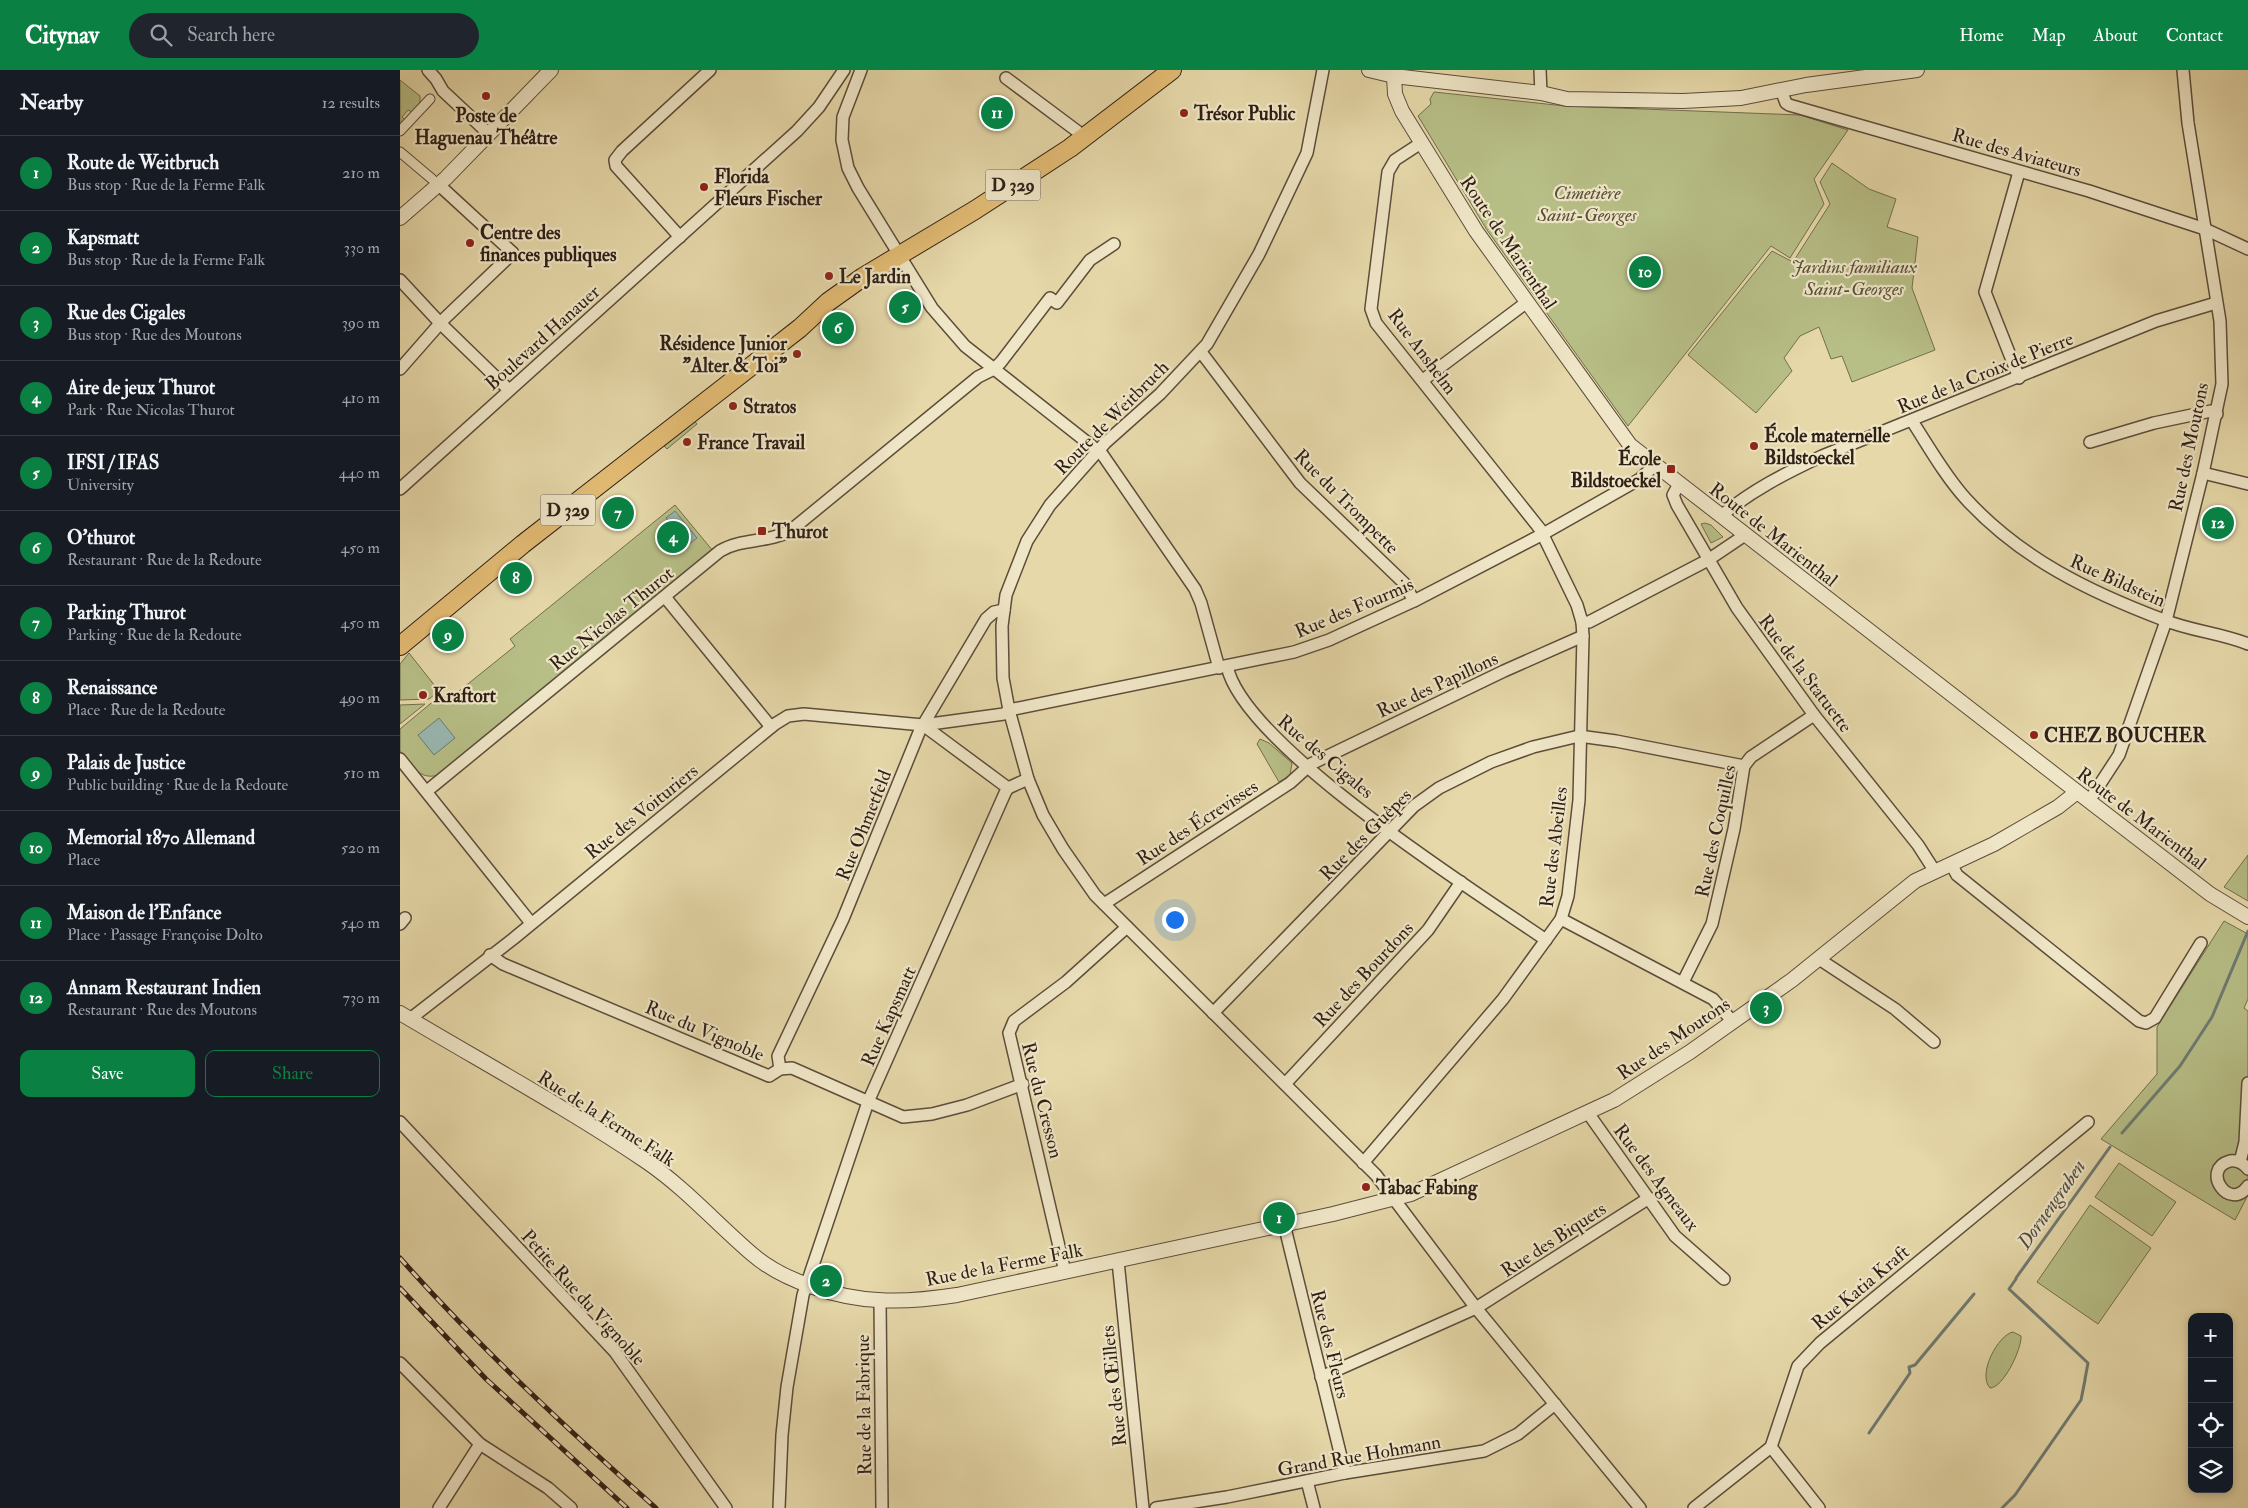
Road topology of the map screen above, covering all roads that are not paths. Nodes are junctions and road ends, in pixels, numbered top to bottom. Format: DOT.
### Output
graph roads {
  1 [pos="428,70"];
  2 [pos="551,70"];
  3 [pos="710,70"];
  4 [pos="834,70"];
  5 [pos="844,70"];
  6 [pos="1172,70"];
  7 [pos="1323,70"];
  8 [pos="1369,70"];
  9 [pos="1540,70"];
  10 [pos="1917,70"];
  11 [pos="2183,70"];
  12 [pos="857,73"];
  13 [pos="1394,76"];
  14 [pos="1006,78"];
  15 [pos="1781,90"];
  16 [pos="1541,93"];
  17 [pos="430,99"];
  18 [pos="798,130"];
  19 [pos="400,131"];
  20 [pos="488,134"];
  21 [pos="1083,139"];
  22 [pos="1421,143"];
  23 [pos="400,152"];
  24 [pos="2019,172"];
  25 [pos="435,182"];
  26 [pos="400,218"];
  27 [pos="2205,229"];
  28 [pos="680,237"];
  29 [pos="1114,244"];
  30 [pos="2248,249"];
  31 [pos="899,254"];
  32 [pos="400,280"];
  33 [pos="1527,302"];
  34 [pos="2216,303"];
  35 [pos="440,323"];
  36 [pos="1201,352"];
  37 [pos="400,369"];
  38 [pos="994,369"];
  39 [pos="2019,378"];
  40 [pos="1423,380"];
  41 [pos="509,390"];
  42 [pos="2217,414"];
  43 [pos="1912,421"];
  44 [pos="2090,442"];
  45 [pos="1098,450"];
  46 [pos="1654,466"];
  47 [pos="2203,474"];
  48 [pos="1679,484"];
  49 [pos="2248,484"];
  50 [pos="400,489"];
  51 [pos="1721,516"];
  52 [pos="1543,534"];
  53 [pos="1745,535"];
  54 [pos="1708,560"];
  55 [pos="665,597"];
  56 [pos="1414,602"];
  57 [pos="1004,610"];
  58 [pos="2166,621"];
  59 [pos="1582,622"];
  60 [pos="1582,636"];
  61 [pos="2248,644"];
  62 [pos="400,646"];
  63 [pos="1223,667"];
  64 [pos="1009,710"];
  65 [pos="1814,715"];
  66 [pos="923,725"];
  67 [pos="771,727"];
  68 [pos="1579,736"];
  69 [pos="400,759"];
  70 [pos="1744,766"];
  71 [pos="1308,767"];
  72 [pos="1028,779"];
  73 [pos="1008,788"];
  74 [pos="427,792"];
  75 [pos="2077,792"];
  76 [pos="2089,801"];
  77 [pos="1388,830"];
  78 [pos="1951,864"];
  79 [pos="1934,870"];
  80 [pos="1461,882"];
  81 [pos="1104,904"];
  82 [pos="2248,917"];
  83 [pos="1561,919"];
  84 [pos="531,923"];
  85 [pos="1127,927"];
  86 [pos="1546,940"];
  87 [pos="2201,943"];
  88 [pos="490,954"];
  89 [pos="1819,959"];
  90 [pos="1683,982"];
  91 [pos="1213,1013"];
  92 [pos="405,1016"];
  93 [pos="1733,1022"];
  94 [pos="1934,1042"];
  95 [pos="780,1069"];
  96 [pos="2248,1083"];
  97 [pos="1022,1084"];
  98 [pos="1285,1084"];
  99 [pos="868,1102"];
  100 [pos="1588,1113"];
  101 [pos="400,1122"];
  102 [pos="2088,1122"];
  103 [pos="1363,1163"];
  104 [pos="2244,1166"];
  105 [pos="2248,1186"];
  106 [pos="1649,1198"];
  107 [pos="1394,1199"];
  108 [pos="1284,1224"];
  109 [pos="1118,1260"];
  110 [pos="1065,1272"];
  111 [pos="1724,1279"];
  112 [pos="808,1284"];
  113 [pos="880,1301"];
  114 [pos="1476,1308"];
  115 [pos="400,1363"];
  116 [pos="1321,1377"];
  117 [pos="1555,1404"];
  118 [pos="480,1444"];
  119 [pos="1771,1446"];
  120 [pos="1344,1473"];
  121 [pos="1307,1481"];
  122 [pos="439,1508"];
  123 [pos="571,1508"];
  124 [pos="726,1508"];
  125 [pos="780,1508"];
  126 [pos="882,1508"];
  127 [pos="1143,1508"];
  128 [pos="1156,1508"];
  129 [pos="1314,1508"];
  130 [pos="1640,1508"];
  131 [pos="1694,1508"];
  132 [pos="1820,1508"];
  1 -- 20 [label="street"];
  2 -- 20 [label="street"];
  3 -- 28 [label="street"];
  4 -- 18 [label="street, Boulevard Hanauer"];
  5 -- 18 [label="street, Boulevard Hanauer"];
  6 -- 21 [label="main road, D 329"];
  7 -- 36 [label="street, Route de Weitbruch"];
  8 -- 13 [label="street"];
  9 -- 16 [label="street"];
  10 -- 15 [label="street"];
  11 -- 27 [label="street, Rue des Moutons"];
  12 -- 31 [label="street, Rue des Cigales"];
  13 -- 16 [label="street"];
  13 -- 22 [label="street, Route de Marienthal"];
  14 -- 21 [label="street"];
  15 -- 16 [label="street"];
  15 -- 24 [label="street, Rue des Aviateurs"];
  17 -- 19 [label="street"];
  18 -- 28 [label="street, Boulevard Hanauer"];
  20 -- 25 [label="street"];
  21 -- 31 [label="main road, D 329"];
  22 -- 33 [label="street, Route de Marienthal"];
  22 -- 40 [label="street, Rue Anshelm"];
  23 -- 25 [label="street"];
  24 -- 27 [label="street, Rue des Aviateurs"];
  24 -- 39 [label="street"];
  25 -- 26 [label="street"];
  25 -- 35 [label="street"];
  27 -- 30 [label="street, Rue des Aviateurs"];
  27 -- 34 [label="street, Rue des Moutons"];
  28 -- 41 [label="street, Boulevard Hanauer"];
  29 -- 38 [label="street"];
  31 -- 38 [label="street, Rue des Cigales"];
  31 -- 62 [label="main road, D 329"];
  32 -- 35 [label="street"];
  33 -- 40 [label="street"];
  33 -- 46 [label="street, Route de Marienthal"];
  34 -- 39 [label="street, Rue de la Croix de Pierre"];
  34 -- 42 [label="street, Rue des Moutons"];
  35 -- 37 [label="street"];
  35 -- 41 [label="street"];
  36 -- 45 [label="street, Route de Weitbruch"];
  36 -- 56 [label="street, Rue du Trompette"];
  38 -- 45 [label="street, Rue des Cigales"];
  38 -- 55 [label="street, Rue Nicolas Thurot"];
  39 -- 43 [label="street, Rue de la Croix de Pierre"];
  40 -- 52 [label="street, Rue Anshelm"];
  41 -- 50 [label="street, Boulevard Hanauer"];
  42 -- 44 [label="street"];
  42 -- 47 [label="street, Rue des Moutons"];
  43 -- 51 [label="street, Rue de la Croix de Pierre"];
  43 -- 58 [label="street, Rue Bildstein"];
  45 -- 57 [label="street, Route de Weitbruch"];
  45 -- 63 [label="street, Rue des Cigales"];
  46 -- 48 [label="street, Route de Marienthal"];
  46 -- 52 [label="street, Rue des Fourmis"];
  47 -- 49 [label="street"];
  47 -- 58 [label="street, Rue des Moutons"];
  48 -- 51 [label="street, Route de Marienthal"];
  48 -- 54 [label="street, Rue de la Statuette"];
  51 -- 53 [label="street, Route de Marienthal"];
  52 -- 56 [label="street, Rue des Fourmis"];
  52 -- 59 [label="street, Rue des Abeilles"];
  53 -- 54 [label="street"];
  53 -- 75 [label="street, Route de Marienthal"];
  54 -- 59 [label="street"];
  54 -- 65 [label="street, Rue de la Statuette"];
  55 -- 67 [label="street"];
  55 -- 74 [label="street, Rue Nicolas Thurot"];
  56 -- 63 [label="street, Rue des Fourmis"];
  57 -- 64 [label="street, Route de Weitbruch"];
  57 -- 66 [label="street, Rue Ohmetfeld"];
  58 -- 61 [label="street"];
  58 -- 76 [label="street, Rue des Moutons"];
  59 -- 60 [label="street, Rue des Abeilles"];
  60 -- 68 [label="street, Rue des Abeilles"];
  60 -- 71 [label="street, Rue des Papillons"];
  63 -- 64 [label="street, Rue des Fourmis"];
  63 -- 71 [label="street, Rue des Cigales"];
  64 -- 66 [label="street, Rue des Voituriers"];
  64 -- 72 [label="street, Route de Weitbruch"];
  65 -- 70 [label="street, Rue des Coquilles"];
  65 -- 79 [label="street, Rue de la Statuette"];
  66 -- 67 [label="street, Rue des Voituriers"];
  66 -- 73 [label="street"];
  66 -- 95 [label="street, Rue Ohmetfeld"];
  67 -- 84 [label="street, Rue des Voituriers"];
  68 -- 70 [label="street"];
  68 -- 77 [label="street, Rue des Guêpes"];
  68 -- 83 [label="street, Rue des Abeilles"];
  69 -- 74 [label="street"];
  70 -- 90 [label="street, Rue des Coquilles"];
  71 -- 77 [label="street, Rue des Cigales"];
  71 -- 81 [label="street, Rue des Écrevisses"];
  72 -- 73 [label="street"];
  72 -- 81 [label="street, Route de Weitbruch"];
  73 -- 99 [label="street, Rue Kapsmatt"];
  74 -- 84 [label="street"];
  75 -- 76 [label="street, Route de Marienthal"];
  75 -- 78 [label="street, Rue des Moutons"];
  76 -- 82 [label="street, Route de Marienthal"];
  77 -- 80 [label="street, Rue des Cigales"];
  77 -- 91 [label="street, Rue des Guêpes"];
  78 -- 79 [label="street, Rue des Moutons"];
  78 -- 87 [label="street"];
  79 -- 89 [label="street, Rue des Moutons"];
  80 -- 86 [label="street, Rue des Cigales"];
  80 -- 98 [label="street, Rue des Bourdons"];
  81 -- 85 [label="street, Route de Weitbruch"];
  83 -- 86 [label="street, Rue des Abeilles"];
  83 -- 90 [label="street"];
  84 -- 88 [label="street, Rue des Voituriers"];
  85 -- 91 [label="street, Route de Weitbruch"];
  85 -- 97 [label="street, Rue du Cresson"];
  86 -- 103 [label="street, Rue des Abeilles"];
  88 -- 92 [label="street, Rue des Voituriers"];
  88 -- 95 [label="street, Rue du Vignoble"];
  89 -- 93 [label="street, Rue des Moutons"];
  89 -- 94 [label="street"];
  90 -- 93 [label="street"];
  91 -- 98 [label="street, Route de Weitbruch"];
  92 -- 112 [label="street, Rue de la Ferme Falk"];
  93 -- 100 [label="street, Rue des Moutons"];
  95 -- 99 [label="street, Rue du Vignoble"];
  96 -- 104 [label="street"];
  97 -- 99 [label="street, Rue du Vignoble"];
  97 -- 110 [label="street, Rue du Cresson"];
  98 -- 103 [label="street, Route de Weitbruch"];
  99 -- 112 [label="street, Rue Kapsmatt"];
  100 -- 106 [label="street, Rue des Agneaux"];
  100 -- 107 [label="street, Rue des Moutons"];
  101 -- 124 [label="street, Petite Rue du Vignoble"];
  102 -- 119 [label="street, Rue Katia Kraft"];
  103 -- 107 [label="street, Route de Weitbruch"];
  104 -- 105 [label="street"];
  106 -- 111 [label="street, Rue des Agneaux"];
  106 -- 114 [label="street, Rue des Biquets"];
  107 -- 108 [label="street, Rue de la Ferme Falk"];
  107 -- 114 [label="street, Route de Weitbruch"];
  108 -- 109 [label="street, Rue de la Ferme Falk"];
  108 -- 116 [label="street, Rue des Fleurs"];
  109 -- 110 [label="street, Rue de la Ferme Falk"];
  109 -- 127 [label="street, Rue des Œillets"];
  110 -- 113 [label="street, Rue de la Ferme Falk"];
  112 -- 113 [label="street, Rue de la Ferme Falk"];
  112 -- 125 [label="street, Rue Kapsmatt"];
  113 -- 126 [label="street, Rue de la Fabrique"];
  114 -- 116 [label="street, Rue des Biquets"];
  114 -- 117 [label="street, Route de Weitbruch"];
  115 -- 118 [label="street"];
  116 -- 120 [label="street, Rue des Fleurs"];
  117 -- 120 [label="street, Grand Rue Hohmann"];
  117 -- 130 [label="street, Route de Weitbruch"];
  118 -- 122 [label="street"];
  118 -- 123 [label="street"];
  119 -- 131 [label="street"];
  119 -- 132 [label="street"];
  120 -- 121 [label="street, Grand Rue Hohmann"];
  121 -- 128 [label="street, Grand Rue Hohmann"];
  121 -- 129 [label="street"];
}
